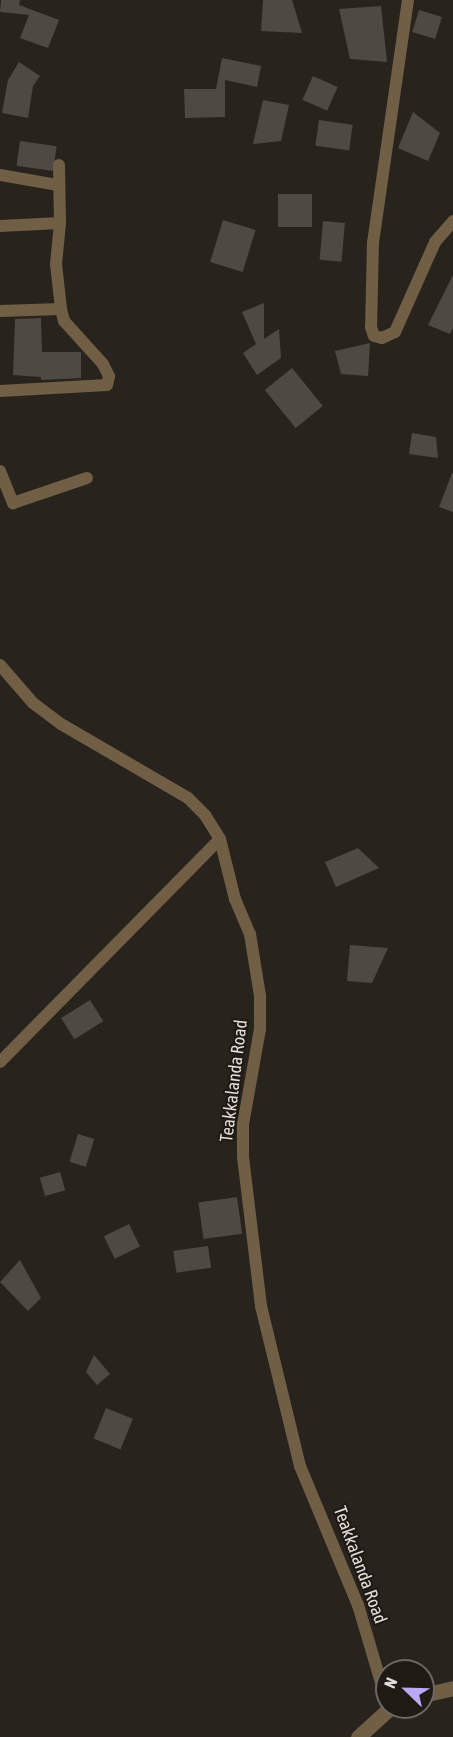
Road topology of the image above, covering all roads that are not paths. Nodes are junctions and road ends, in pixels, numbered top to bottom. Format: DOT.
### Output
graph roads {
  1 [pos="408,0"];
  2 [pos="59,165"];
  3 [pos="0,175"];
  4 [pos="58,185"];
  5 [pos="453,221"];
  6 [pos="60,223"];
  7 [pos="0,226"];
  8 [pos="61,309"];
  9 [pos="0,311"];
  10 [pos="0,391"];
  11 [pos="0,471"];
  12 [pos="87,478"];
  13 [pos="0,665"];
  14 [pos="220,839"];
  15 [pos="0,1062"];
  16 [pos="375,1662"];
  17 [pos="453,1689"];
  18 [pos="435,1693"];
  19 [pos="375,1719"];
  20 [pos="358,1737"];
  1 -- 5 [label="street"];
  2 -- 4 [label="street"];
  3 -- 4 [label="street"];
  4 -- 6 [label="street"];
  6 -- 7 [label="street"];
  6 -- 8 [label="street"];
  8 -- 9 [label="street"];
  8 -- 10 [label="street"];
  11 -- 12 [label="street"];
  13 -- 14 [label="street, Teakkalanda Road"];
  14 -- 15 [label="street"];
  14 -- 16 [label="street, Teakkalanda Road"];
  17 -- 18 [label="street"];
  19 -- 20 [label="street"];
}
